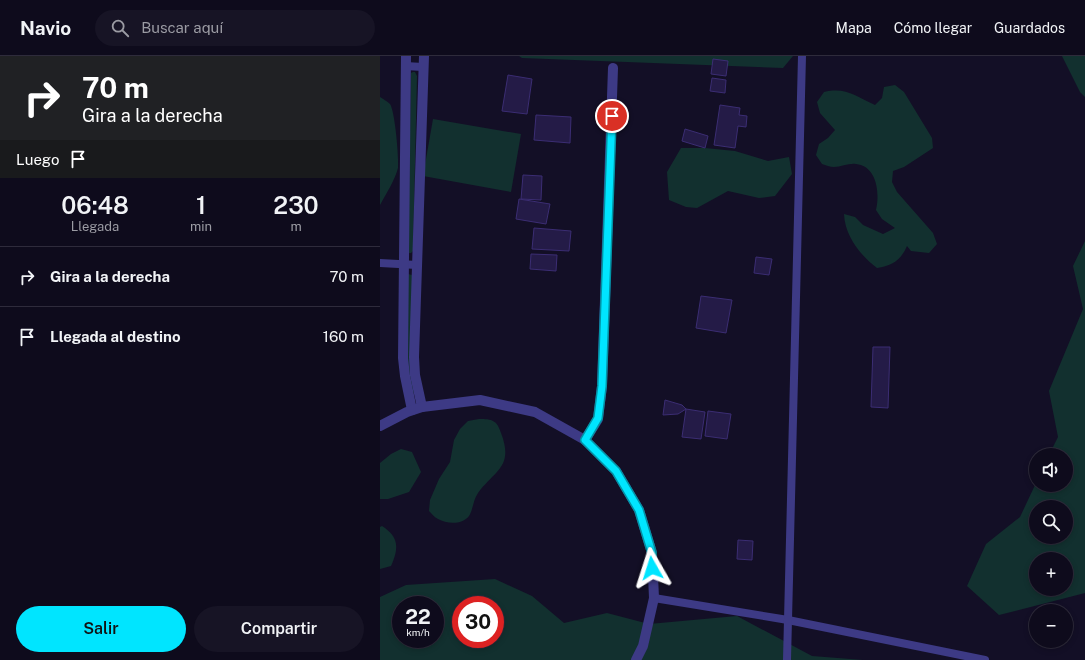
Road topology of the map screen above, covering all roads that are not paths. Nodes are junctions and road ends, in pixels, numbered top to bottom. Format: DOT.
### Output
graph roads {
  1 [pos="424,56"];
  2 [pos="802,56"];
  3 [pos="405,61"];
  4 [pos="423,67"];
  5 [pos="613,68"];
  6 [pos="380,263"];
  7 [pos="403,265"];
  8 [pos="417,265"];
  9 [pos="422,406"];
  10 [pos="412,410"];
  11 [pos="380,426"];
  12 [pos="585,440"];
  13 [pos="654,598"];
  14 [pos="788,620"];
  15 [pos="636,660"];
  16 [pos="787,660"];
  17 [pos="985,660"];
  1 -- 4 [label="street"];
  2 -- 14 [label="lane"];
  3 -- 4 [label="lane"];
  3 -- 7 [label="street"];
  4 -- 8 [label="street"];
  5 -- 12 [label="street"];
  6 -- 7 [label="lane"];
  7 -- 8 [label="lane"];
  7 -- 10 [label="street"];
  8 -- 9 [label="street"];
  9 -- 10 [label="street"];
  9 -- 12 [label="street"];
  10 -- 11 [label="street"];
  12 -- 13 [label="street"];
  13 -- 14 [label="lane"];
  13 -- 15 [label="street"];
  14 -- 16 [label="lane"];
  14 -- 17 [label="lane"];
}
